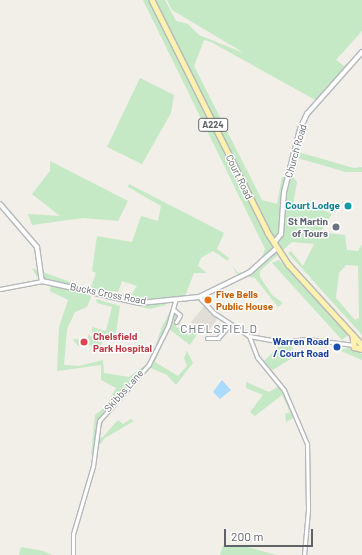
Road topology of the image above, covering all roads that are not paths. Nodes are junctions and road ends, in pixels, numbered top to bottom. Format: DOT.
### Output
graph roads {
  1 [pos="152,0"];
  2 [pos="362,52"];
  3 [pos="0,204"];
  4 [pos="274,243"];
  5 [pos="277,248"];
  6 [pos="42,281"];
  7 [pos="0,289"];
  8 [pos="199,297"];
  9 [pos="175,301"];
  10 [pos="174,310"];
  11 [pos="176,322"];
  12 [pos="230,324"];
  13 [pos="249,336"];
  14 [pos="207,338"];
  15 [pos="358,345"];
  16 [pos="73,555"];
  17 [pos="304,555"];
  1 -- 4 [label="main road, Court Road / A224"];
  2 -- 4 [label="street, Church Road"];
  3 -- 6 [label="street"];
  4 -- 5 [label="main road, Court Road / A224"];
  5 -- 8 [label="street"];
  5 -- 15 [label="main road, Court Road / A224"];
  6 -- 7 [label="street"];
  6 -- 9 [label="street, Bucks Cross Road"];
  8 -- 9 [label="street, Bucks Cross Road"];
  8 -- 12 [label="street"];
  9 -- 10 [label="street, Skibbs Lane"];
  10 -- 11 [label="street"];
  10 -- 16 [label="street, Skibbs Lane"];
  12 -- 13 [label="street"];
  12 -- 14 [label="street"];
  13 -- 15 [label="street"];
  13 -- 17 [label="street"];
}
